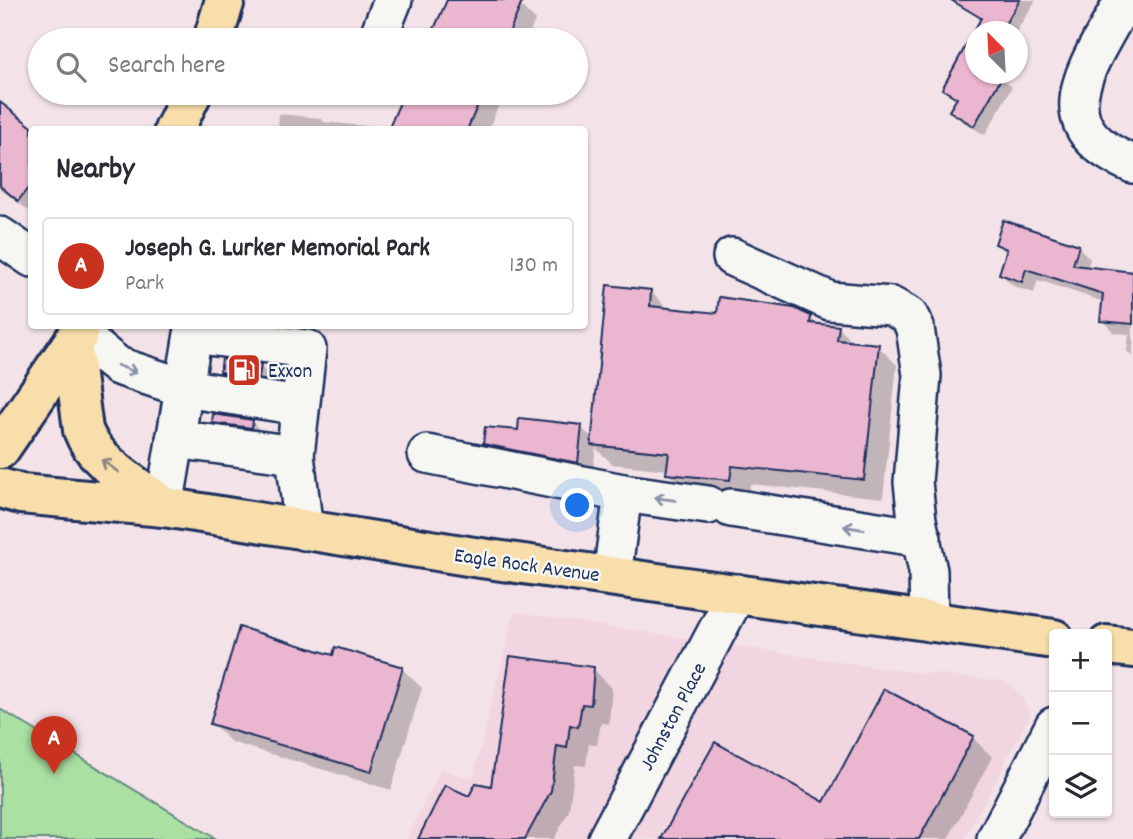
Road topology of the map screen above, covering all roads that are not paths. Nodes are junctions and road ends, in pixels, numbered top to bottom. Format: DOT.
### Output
graph roads {
  1 [pos="225,0"];
  2 [pos="393,0"];
  3 [pos="1124,0"];
  4 [pos="217,28"];
  5 [pos="382,28"];
  6 [pos="186,105"];
  7 [pos="176,126"];
  8 [pos="1133,164"];
  9 [pos="0,236"];
  10 [pos="28,255"];
  11 [pos="732,257"];
  12 [pos="191,330"];
  13 [pos="77,335"];
  14 [pos="184,388"];
  15 [pos="300,405"];
  16 [pos="175,439"];
  17 [pos="0,449"];
  18 [pos="427,454"];
  19 [pos="295,455"];
  20 [pos="0,488"];
  21 [pos="623,492"];
  22 [pos="164,508"];
  23 [pos="304,531"];
  24 [pos="922,538"];
  25 [pos="612,576"];
  26 [pos="737,593"];
  27 [pos="929,622"];
  28 [pos="1049,638"];
  29 [pos="1112,646"];
  30 [pos="1133,648"];
  31 [pos="1049,736"];
  32 [pos="607,839"];
  33 [pos="996,839"];
  1 -- 4 [label="main road"];
  2 -- 5 [label="street"];
  3 -- 8 [label="street"];
  6 -- 7 [label="main road"];
  9 -- 10 [label="street"];
  11 -- 24 [label="street"];
  12 -- 14 [label="street"];
  12 -- 15 [label="street"];
  13 -- 14 [label="street, one-way"];
  13 -- 17 [label="main road"];
  22 -- 13 [label="main road, one-way"];
  14 -- 15 [label="street"];
  14 -- 16 [label="street"];
  15 -- 19 [label="street"];
  16 -- 19 [label="street"];
  16 -- 22 [label="street"];
  18 -- 21 [label="street"];
  19 -- 23 [label="street"];
  20 -- 22 [label="main road, Eagle Rock Avenue"];
  24 -- 21 [label="street, one-way"];
  21 -- 25 [label="street"];
  22 -- 23 [label="main road, Eagle Rock Avenue"];
  23 -- 25 [label="main road, Eagle Rock Avenue"];
  24 -- 27 [label="street"];
  25 -- 26 [label="main road, Eagle Rock Avenue"];
  26 -- 27 [label="main road, Eagle Rock Avenue"];
  26 -- 32 [label="street, Johnston Place"];
  27 -- 28 [label="main road, Eagle Rock Avenue"];
  29 -- 30 [label="main road"];
  31 -- 33 [label="street"];
}
